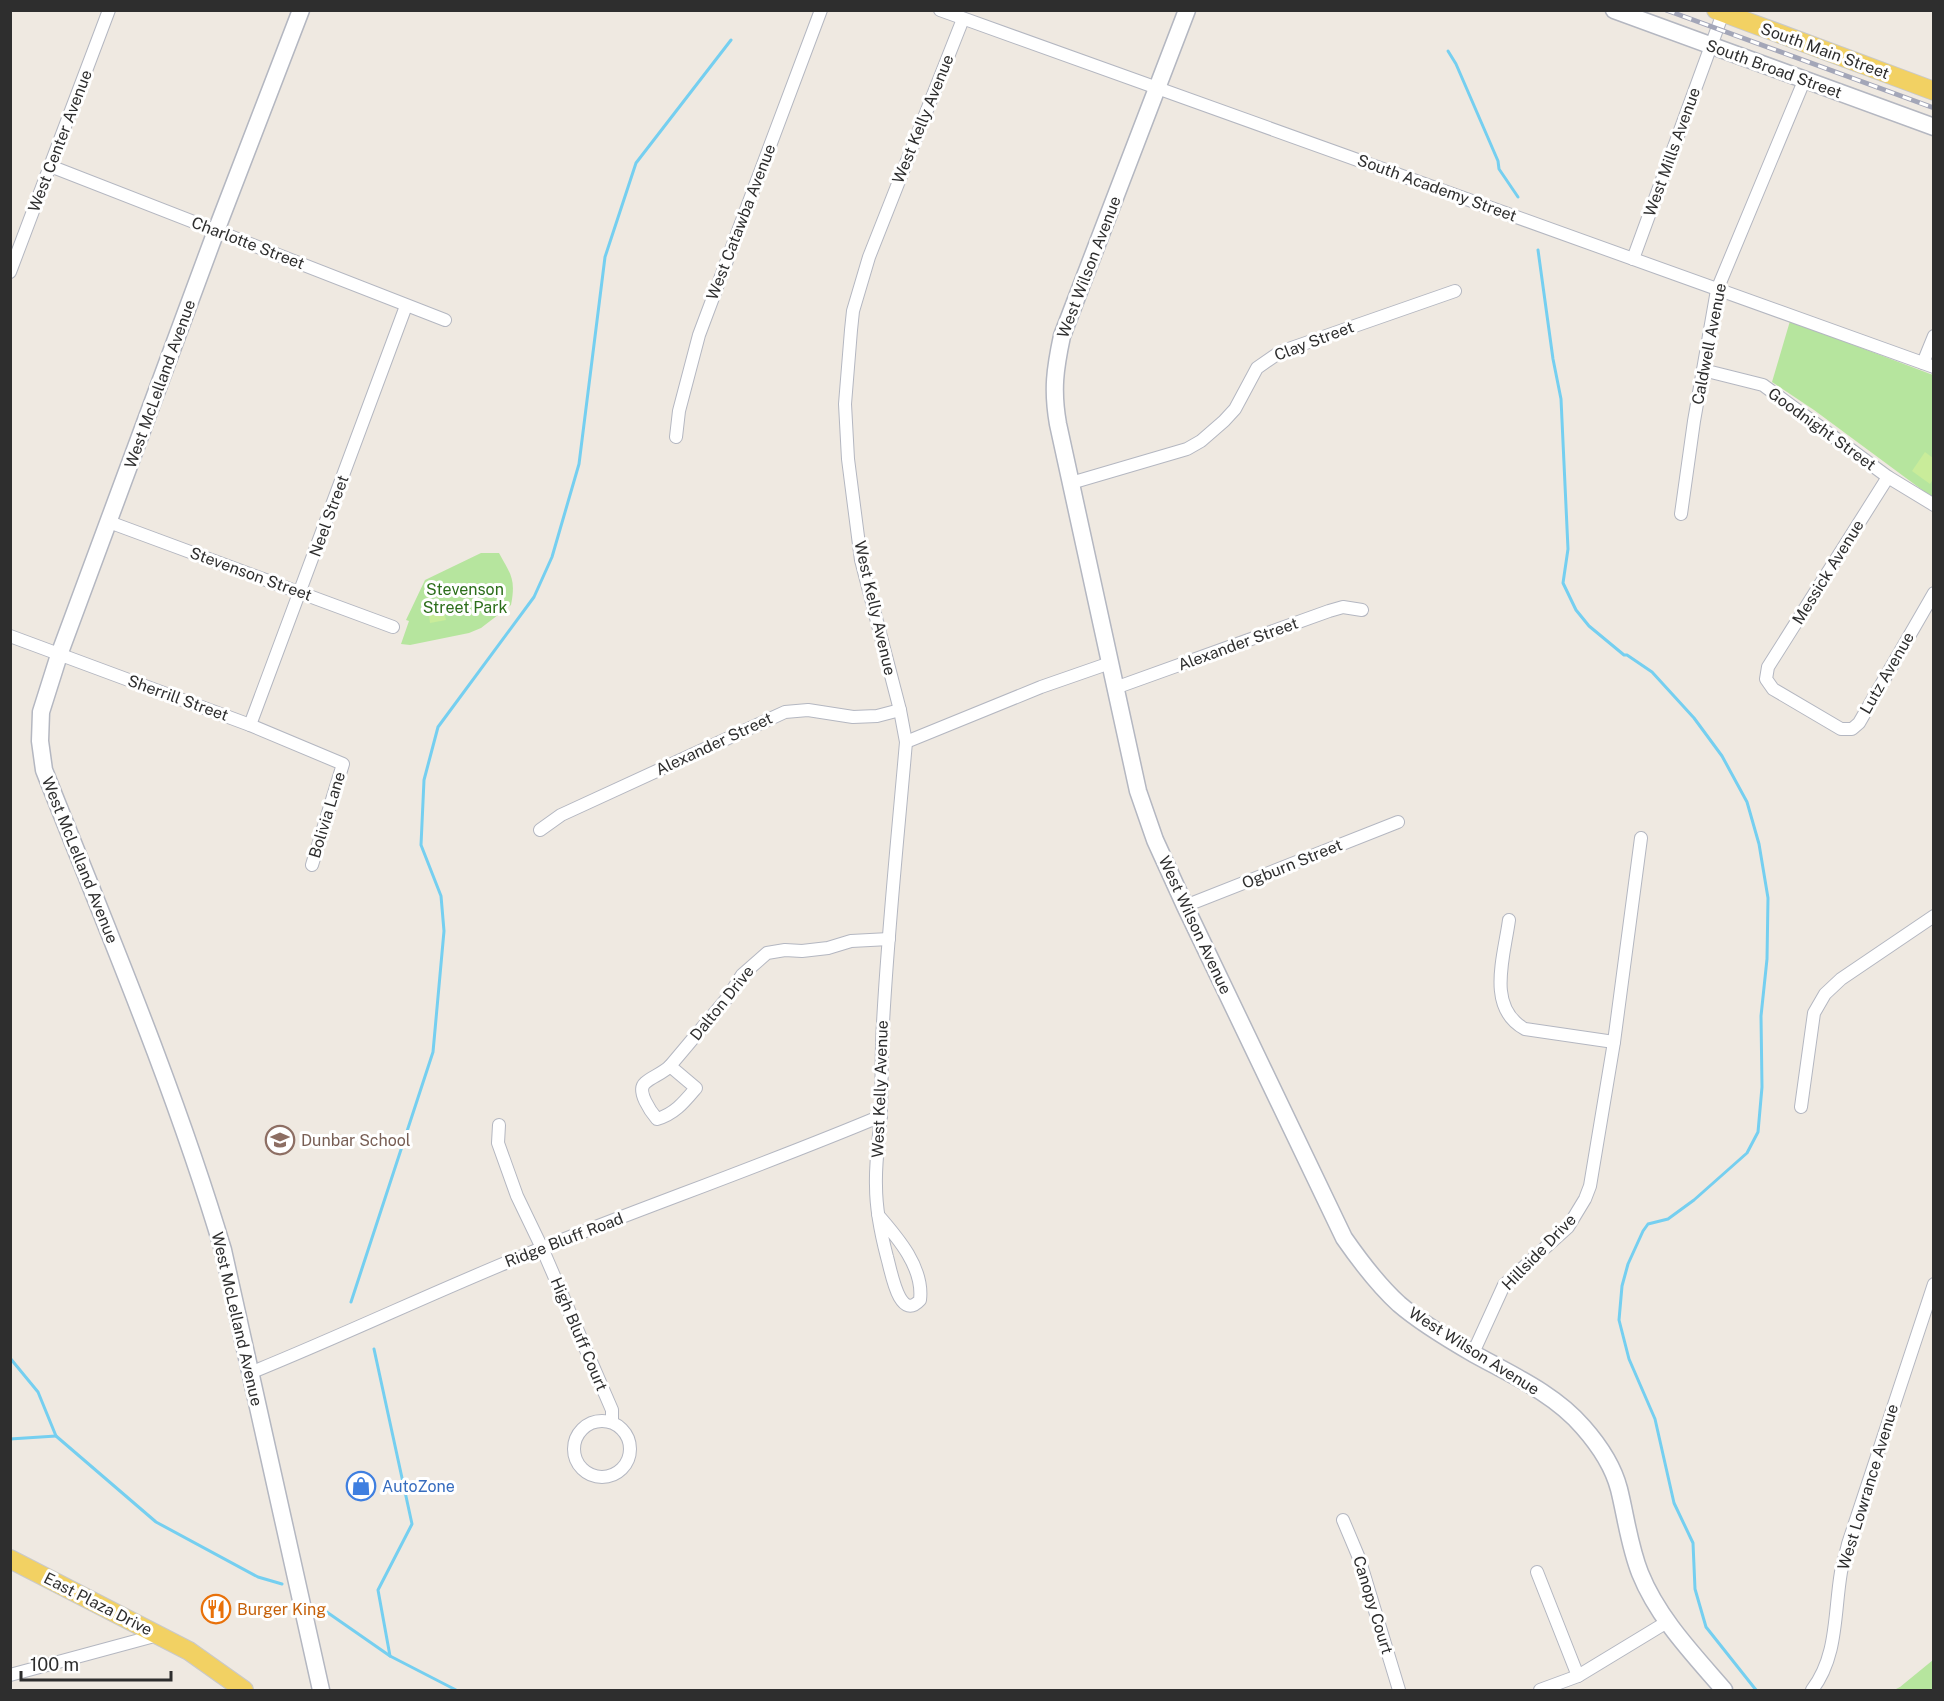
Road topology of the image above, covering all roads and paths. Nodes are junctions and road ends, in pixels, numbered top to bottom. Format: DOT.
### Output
graph roads {
  1 [pos="109,10"];
  2 [pos="301,10"];
  3 [pos="821,10"];
  4 [pos="940,10"];
  5 [pos="1187,10"];
  6 [pos="1614,10"];
  7 [pos="1720,12"];
  8 [pos="963,19"];
  9 [pos="1712,46"];
  10 [pos="1804,81"];
  11 [pos="1157,88"];
  12 [pos="1934,91"];
  13 [pos="1934,127"];
  14 [pos="50,166"];
  15 [pos="216,231"];
  16 [pos="1633,259"];
  17 [pos="10,272"];
  18 [pos="1717,290"];
  19 [pos="1455,291"];
  20 [pos="406,306"];
  21 [pos="446,320"];
  22 [pos="1934,336"];
  23 [pos="1928,365"];
  24 [pos="1703,370"];
  25 [pos="676,437"];
  26 [pos="1888,477"];
  27 [pos="1071,483"];
  28 [pos="1934,505"];
  29 [pos="1681,514"];
  30 [pos="109,522"];
  31 [pos="301,593"];
  32 [pos="1934,593"];
  33 [pos="1362,610"];
  34 [pos="393,627"];
  35 [pos="10,636"];
  36 [pos="59,654"];
  37 [pos="1110,663"];
  38 [pos="1115,688"];
  39 [pos="900,710"];
  40 [pos="1859,723"];
  41 [pos="250,725"];
  42 [pos="906,742"];
  43 [pos="343,764"];
  44 [pos="1398,822"];
  45 [pos="540,830"];
  46 [pos="1641,838"];
  47 [pos="312,865"];
  48 [pos="1185,906"];
  49 [pos="1934,916"];
  50 [pos="1509,920"];
  51 [pos="889,939"];
  52 [pos="1614,1042"];
  53 [pos="670,1066"];
  54 [pos="1801,1107"];
  55 [pos="881,1116"];
  56 [pos="499,1125"];
  57 [pos="878,1215"];
  58 [pos="542,1248"];
  59 [pos="1934,1284"];
  60 [pos="1473,1353"];
  61 [pos="250,1373"];
  62 [pos="612,1422"];
  63 [pos="1343,1520"];
  64 [pos="10,1559"];
  65 [pos="1537,1572"];
  66 [pos="1667,1622"];
  67 [pos="158,1635"];
  68 [pos="318,1672"];
  69 [pos="10,1675"];
  70 [pos="1578,1676"];
  71 [pos="244,1690"];
  72 [pos="310,1690"];
  73 [pos="321,1690"];
  74 [pos="1399,1690"];
  75 [pos="1540,1690"];
  76 [pos="1724,1690"];
  77 [pos="1812,1690"];
  1 -- 14 [label="street, West Center Avenue"];
  2 -- 15 [label="street, West McLelland Avenue"];
  3 -- 25 [label="street, West Catawba Avenue"];
  4 -- 8 [label="street, South Academy Street"];
  5 -- 11 [label="street, West Wilson Avenue"];
  6 -- 9 [label="street, South Broad Street"];
  7 -- 9 [label="street, West Mills Avenue"];
  7 -- 12 [label="main road, South Main Street"];
  8 -- 11 [label="street, South Academy Street"];
  8 -- 39 [label="street, West Kelly Avenue"];
  9 -- 10 [label="street, South Broad Street"];
  9 -- 16 [label="street, West Mills Avenue"];
  10 -- 13 [label="street, South Broad Street"];
  10 -- 18 [label="street, Caldwell Avenue"];
  11 -- 16 [label="street, South Academy Street"];
  11 -- 27 [label="street, West Wilson Avenue"];
  14 -- 15 [label="street, Charlotte Street"];
  14 -- 17 [label="street, West Center Avenue"];
  15 -- 20 [label="street, Charlotte Street"];
  15 -- 30 [label="street, West McLelland Avenue"];
  16 -- 18 [label="street, South Academy Street"];
  18 -- 23 [label="street, South Academy Street"];
  18 -- 24 [label="street, Caldwell Avenue"];
  19 -- 27 [label="street, Clay Street"];
  20 -- 21 [label="street, Charlotte Street"];
  20 -- 31 [label="street, Neel Street"];
  22 -- 23 [label="street"];
  24 -- 26 [label="street, Goodnight Street"];
  24 -- 29 [label="street, Caldwell Avenue"];
  26 -- 28 [label="street, Goodnight Street"];
  26 -- 40 [label="street, Messick Avenue"];
  27 -- 37 [label="street, West Wilson Avenue"];
  30 -- 31 [label="street, Stevenson Street"];
  30 -- 36 [label="street, West McLelland Avenue"];
  31 -- 34 [label="street, Stevenson Street"];
  31 -- 41 [label="street, Neel Street"];
  32 -- 40 [label="street, Lutz Avenue"];
  33 -- 38 [label="street, Alexander Street"];
  35 -- 36 [label="street, Sherrill Street"];
  36 -- 41 [label="street, Sherrill Street"];
  36 -- 61 [label="street, West McLelland Avenue"];
  37 -- 38 [label="street, West Wilson Avenue"];
  37 -- 42 [label="street"];
  38 -- 48 [label="street, West Wilson Avenue"];
  39 -- 42 [label="street, West Kelly Avenue"];
  39 -- 45 [label="street, Alexander Street"];
  41 -- 43 [label="street, Sherrill Street"];
  42 -- 51 [label="street, West Kelly Avenue"];
  43 -- 47 [label="street, Bolivia Lane"];
  44 -- 48 [label="street, Ogburn Street"];
  46 -- 52 [label="street, Hillside Drive"];
  48 -- 60 [label="street, West Wilson Avenue"];
  49 -- 54 [label="street"];
  50 -- 52 [label="street"];
  51 -- 53 [label="street, Dalton Drive"];
  51 -- 55 [label="street, West Kelly Avenue"];
  52 -- 60 [label="street, Hillside Drive"];
  53 -- 53 [label="street, Dalton Drive"];
  55 -- 57 [label="street, West Kelly Avenue"];
  55 -- 58 [label="street, Ridge Bluff Road"];
  56 -- 58 [label="street, High Bluff Court"];
  57 -- 57 [label="street, West Kelly Avenue"];
  58 -- 61 [label="street, Ridge Bluff Road"];
  58 -- 62 [label="street, High Bluff Court"];
  59 -- 77 [label="street, West Lowrance Avenue"];
  60 -- 66 [label="street, West Wilson Avenue"];
  61 -- 68 [label="street, West McLelland Avenue"];
  62 -- 62 [label="street, High Bluff Court"];
  63 -- 74 [label="street, Canopy Court"];
  64 -- 67 [label="main road, East Plaza Drive"];
  65 -- 70 [label="street"];
  66 -- 70 [label="street"];
  66 -- 76 [label="street, West Wilson Avenue"];
  67 -- 69 [label="street"];
  67 -- 71 [label="main road, East Plaza Drive"];
  68 -- 72 [label="street"];
  68 -- 73 [label="street, West McLelland Avenue"];
  70 -- 75 [label="street"];
}
